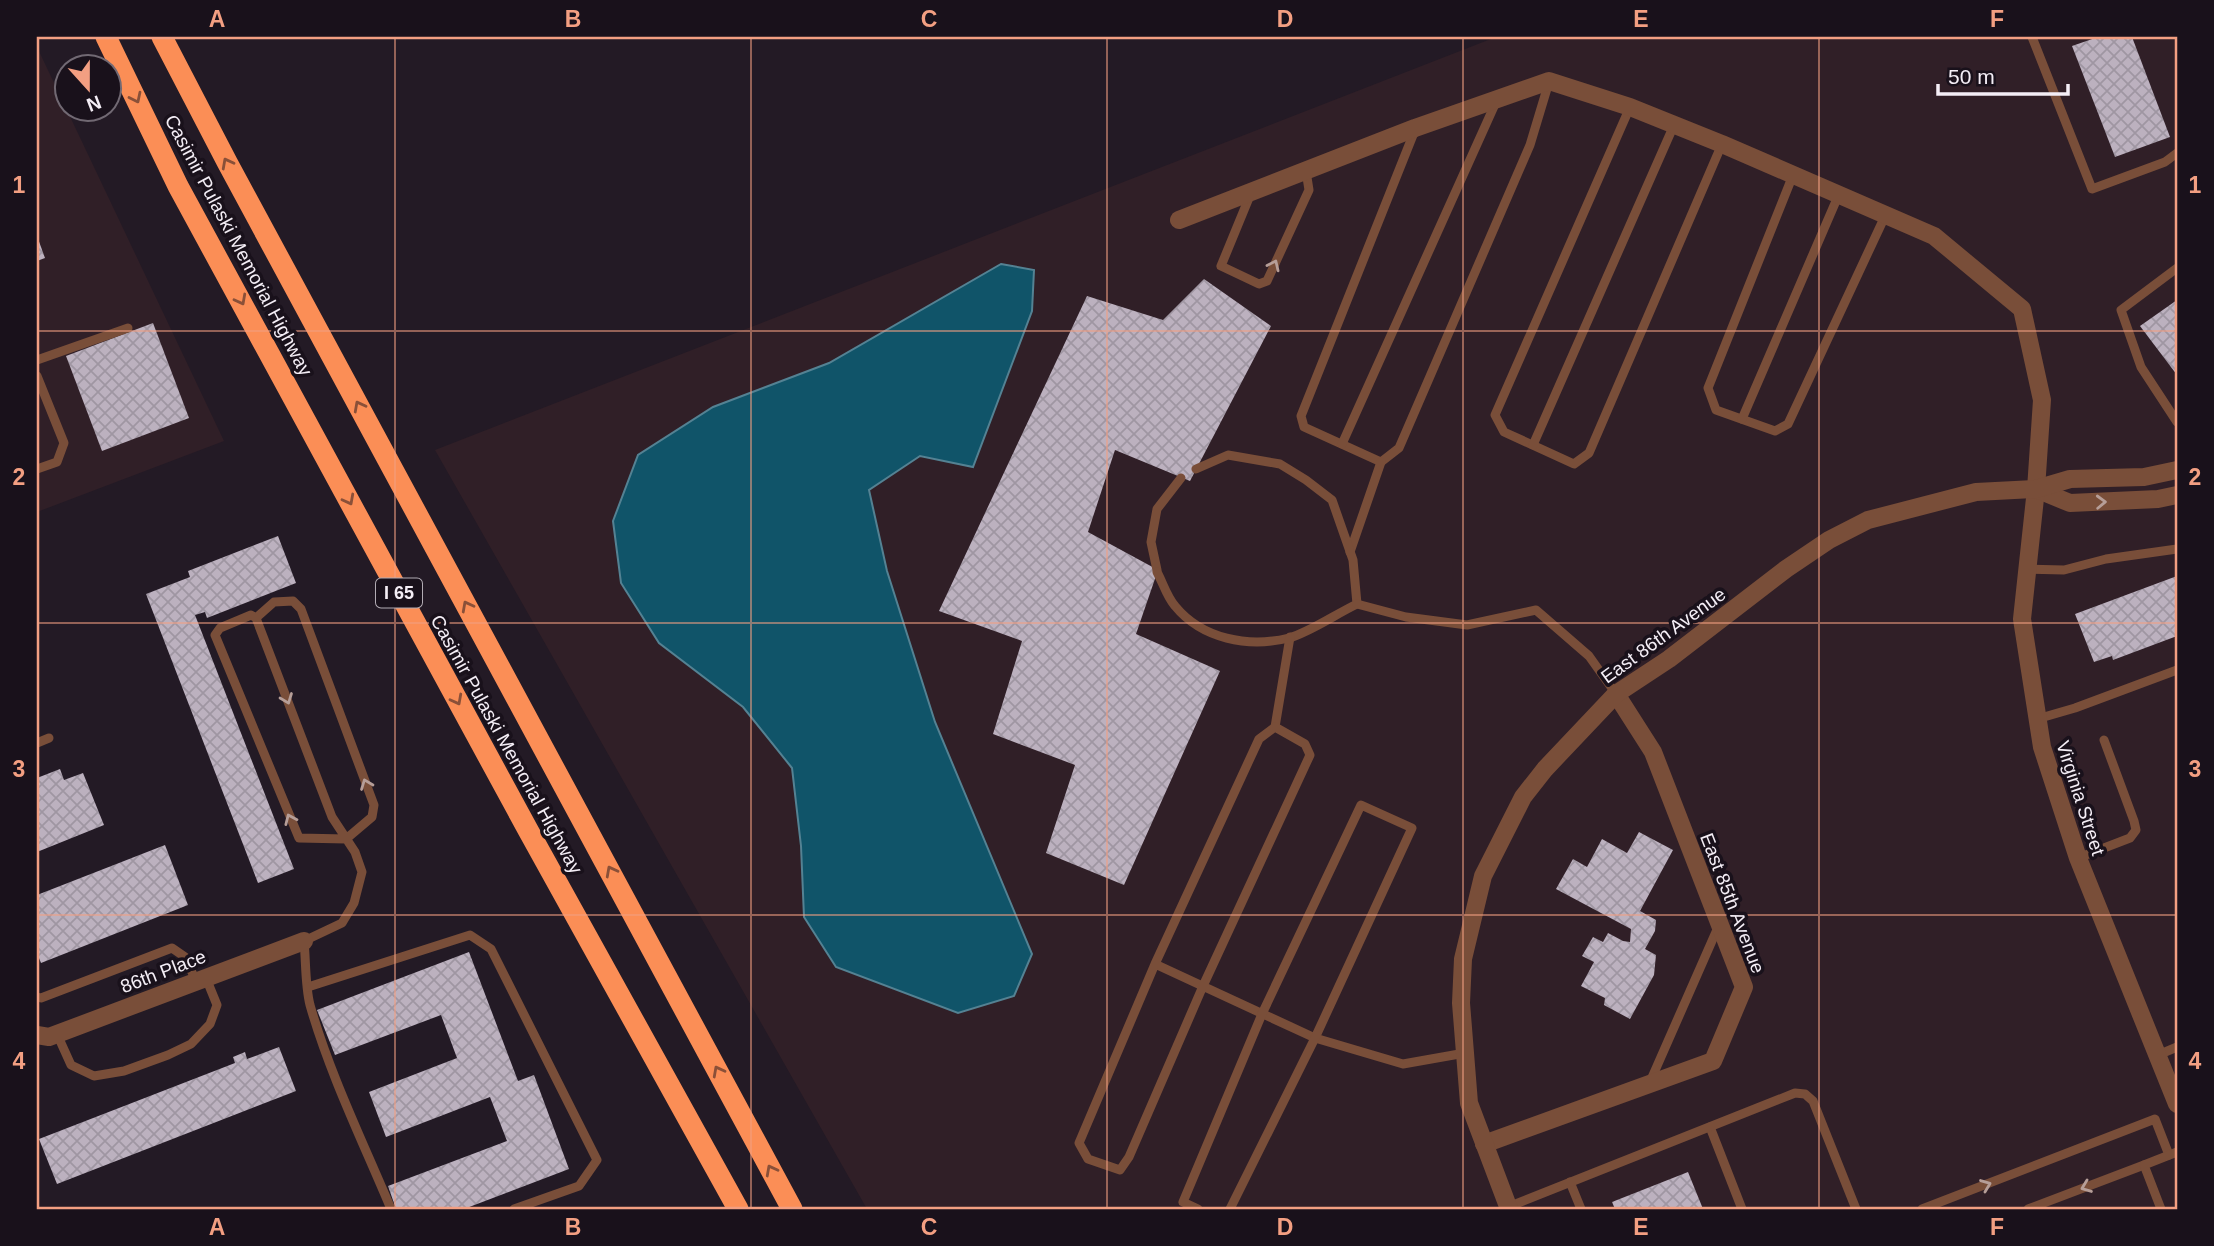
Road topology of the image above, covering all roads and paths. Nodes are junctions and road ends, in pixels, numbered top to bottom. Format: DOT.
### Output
graph roads {
  1 [pos="107,37"];
  2 [pos="163,37"];
  3 [pos="2032,37"];
  4 [pos="1549,81"];
  5 [pos="1496,100"];
  6 [pos="1630,107"];
  7 [pos="1674,125"];
  8 [pos="1415,128"];
  9 [pos="1722,144"];
  10 [pos="2177,153"];
  11 [pos="1306,171"];
  12 [pos="1793,175"];
  13 [pos="1252,192"];
  14 [pos="1839,194"];
  15 [pos="1886,214"];
  16 [pos="1179,220"];
  17 [pos="2177,268"];
  18 [pos="128,328"];
  19 [pos="37,360"];
  20 [pos="37,376"];
  21 [pos="1742,419"];
  22 [pos="2177,422"];
  23 [pos="1342,444"];
  24 [pos="1533,445"];
  25 [pos="1381,462"];
  26 [pos="37,469"];
  27 [pos="1196,469"];
  28 [pos="2177,470"];
  29 [pos="1181,478"];
  30 [pos="2036,489"];
  31 [pos="2177,495"];
  32 [pos="2177,549"];
  33 [pos="1350,552"];
  34 [pos="2027,569"];
  35 [pos="1357,604"];
  36 [pos="256,618"];
  37 [pos="1290,637"];
  38 [pos="2177,670"];
  39 [pos="1616,694"];
  40 [pos="2037,719"];
  41 [pos="1275,727"];
  42 [pos="49,738"];
  43 [pos="2104,740"];
  44 [pos="37,743"];
  45 [pos="346,839"];
  46 [pos="2078,858"];
  47 [pos="1720,923"];
  48 [pos="304,941"];
  49 [pos="1155,964"];
  50 [pos="201,979"];
  51 [pos="1203,986"];
  52 [pos="308,987"];
  53 [pos="37,997"];
  54 [pos="1262,1013"];
  55 [pos="57,1033"];
  56 [pos="37,1035"];
  57 [pos="1314,1038"];
  58 [pos="2177,1047"];
  59 [pos="1465,1053"];
  60 [pos="2158,1055"];
  61 [pos="1650,1084"];
  62 [pos="2177,1104"];
  63 [pos="1710,1127"];
  64 [pos="1484,1144"];
  65 [pos="2173,1153"];
  66 [pos="2144,1165"];
  67 [pos="1570,1182"];
  68 [pos="2052,1205"];
  69 [pos="1508,1208"];
  70 [pos="391,1209"];
  71 [pos="514,1209"];
  72 [pos="738,1209"];
  73 [pos="792,1209"];
  74 [pos="1198,1209"];
  75 [pos="1230,1209"];
  76 [pos="1581,1209"];
  77 [pos="1742,1209"];
  78 [pos="1856,1209"];
  79 [pos="1922,1209"];
  80 [pos="2028,1209"];
  81 [pos="2161,1209"];
  1 -- 72 [label="highway, Casimir Pulaski Memorial Highway / I 65, one-way"];
  73 -- 2 [label="highway, Casimir Pulaski Memorial Highway / I 65, one-way"];
  3 -- 10 [label="lane"];
  4 -- 5 [label="street"];
  4 -- 6 [label="street, Virginia Street"];
  4 -- 25 [label="lane"];
  5 -- 8 [label="street"];
  5 -- 23 [label="lane"];
  6 -- 7 [label="street, Virginia Street"];
  6 -- 24 [label="lane"];
  7 -- 9 [label="street, Virginia Street"];
  7 -- 24 [label="lane"];
  8 -- 11 [label="street"];
  8 -- 23 [label="lane"];
  9 -- 12 [label="street, Virginia Street"];
  9 -- 24 [label="lane"];
  11 -- 13 [label="street"];
  13 -- 11 [label="lane, one-way"];
  12 -- 14 [label="street, Virginia Street"];
  12 -- 21 [label="lane"];
  13 -- 16 [label="street"];
  14 -- 15 [label="street, Virginia Street"];
  14 -- 21 [label="lane"];
  15 -- 21 [label="lane"];
  15 -- 30 [label="street, Virginia Street"];
  17 -- 22 [label="lane"];
  18 -- 19 [label="lane"];
  20 -- 26 [label="lane"];
  23 -- 25 [label="lane"];
  25 -- 33 [label="lane"];
  27 -- 33 [label="lane"];
  28 -- 30 [label="street, East 86th Avenue"];
  29 -- 37 [label="lane"];
  30 -- 31 [label="street, East 86th Avenue, one-way"];
  30 -- 34 [label="street, Virginia Street"];
  30 -- 39 [label="street, East 86th Avenue"];
  32 -- 34 [label="lane"];
  33 -- 35 [label="lane"];
  34 -- 40 [label="street, Virginia Street"];
  35 -- 37 [label="lane"];
  35 -- 39 [label="lane"];
  36 -- 45 [label="lane, one-way"];
  45 -- 36 [label="lane, one-way"];
  45 -- 36 [label="lane, one-way"];
  37 -- 41 [label="lane"];
  38 -- 40 [label="lane"];
  39 -- 47 [label="street, East 85th Avenue"];
  39 -- 59 [label="street, East 86th Avenue"];
  40 -- 46 [label="street, Virginia Street"];
  41 -- 49 [label="lane"];
  41 -- 51 [label="lane"];
  42 -- 44 [label="lane"];
  43 -- 46 [label="lane"];
  45 -- 48 [label="lane"];
  46 -- 60 [label="street, Virginia Street"];
  47 -- 61 [label="lane"];
  47 -- 61 [label="street, East 85th Avenue"];
  48 -- 50 [label="street, 86th Place"];
  48 -- 52 [label="lane"];
  49 -- 51 [label="lane"];
  49 -- 51 [label="lane"];
  50 -- 53 [label="lane"];
  50 -- 55 [label="street, 86th Place"];
  50 -- 55 [label="lane"];
  51 -- 54 [label="lane"];
  52 -- 70 [label="lane"];
  52 -- 71 [label="lane"];
  54 -- 57 [label="lane"];
  54 -- 57 [label="lane"];
  54 -- 74 [label="lane"];
  55 -- 56 [label="street, 86th Place"];
  57 -- 59 [label="lane"];
  57 -- 75 [label="lane"];
  58 -- 60 [label="lane"];
  59 -- 64 [label="street, East 86th Avenue"];
  60 -- 62 [label="street, Virginia Street"];
  61 -- 64 [label="street, East 85th Avenue"];
  63 -- 67 [label="lane"];
  63 -- 77 [label="lane"];
  63 -- 78 [label="lane"];
  64 -- 69 [label="street, East 86th Avenue"];
  65 -- 66 [label="lane"];
  79 -- 65 [label="lane, one-way"];
  66 -- 68 [label="lane, one-way"];
  66 -- 81 [label="lane"];
  67 -- 69 [label="lane"];
  67 -- 76 [label="lane"];
  68 -- 80 [label="lane"];
}
